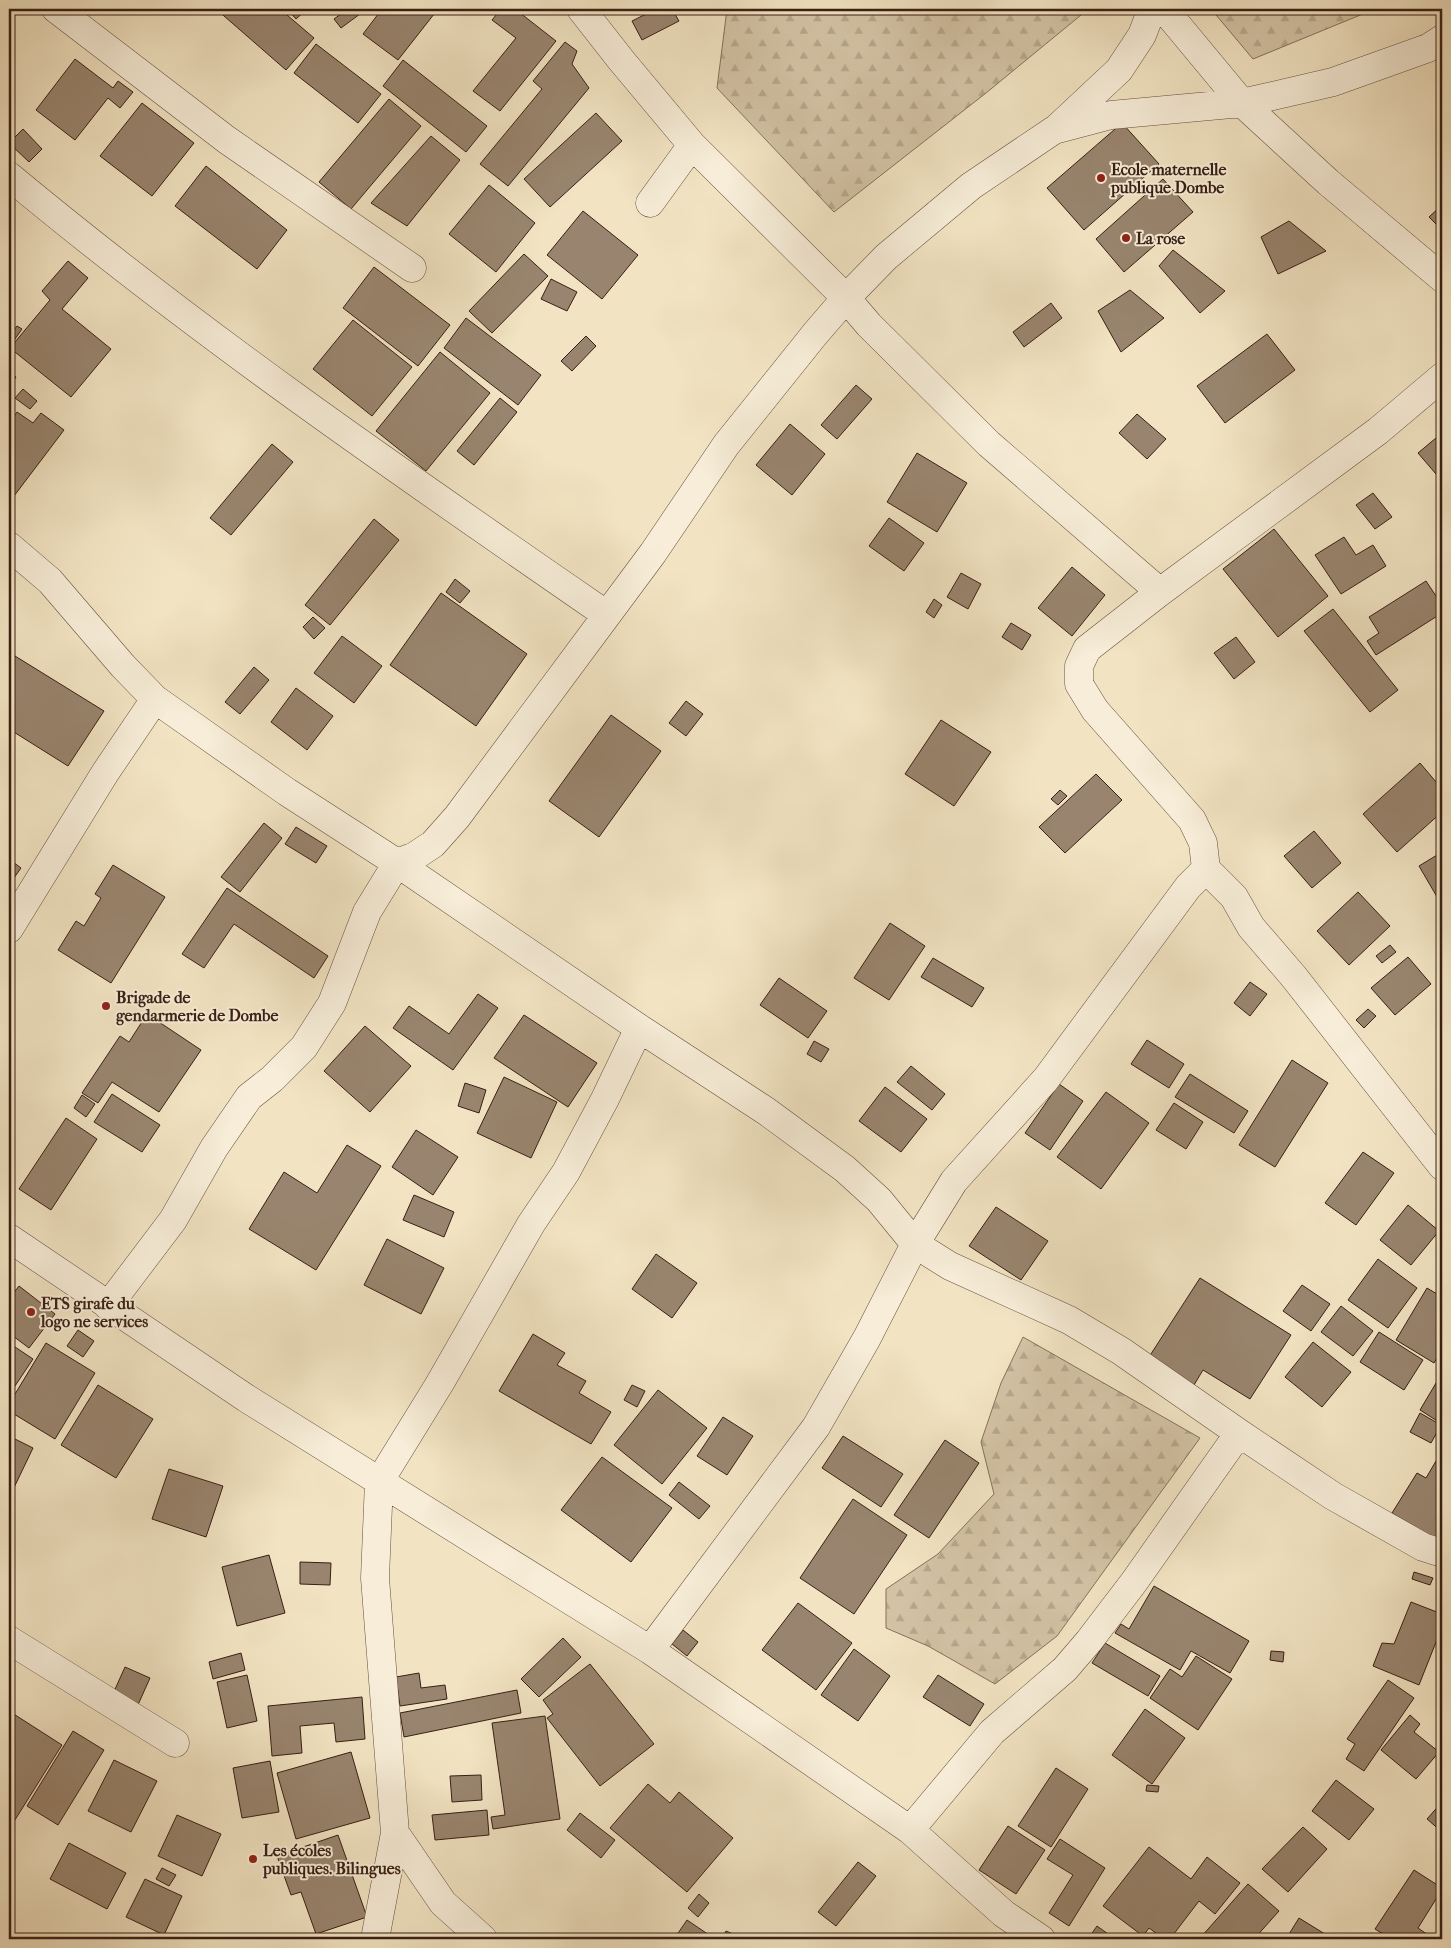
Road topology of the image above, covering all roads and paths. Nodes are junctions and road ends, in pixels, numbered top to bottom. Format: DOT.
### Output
graph roads {
  1 [pos="56,9"];
  2 [pos="581,9"];
  3 [pos="1152,9"];
  4 [pos="1164,9"];
  5 [pos="1442,39"];
  6 [pos="1242,103"];
  7 [pos="1054,130"];
  8 [pos="692,145"];
  9 [pos="9,176"];
  10 [pos="650,203"];
  11 [pos="412,268"];
  12 [pos="1442,278"];
  13 [pos="846,298"];
  14 [pos="1442,377"];
  15 [pos="9,546"];
  16 [pos="1160,592"];
  17 [pos="608,615"];
  18 [pos="155,700"];
  19 [pos="397,863"];
  20 [pos="1206,869"];
  21 [pos="9,929"];
  22 [pos="639,1028"];
  23 [pos="1442,1166"];
  24 [pos="9,1238"];
  25 [pos="915,1244"];
  26 [pos="108,1306"];
  27 [pos="1239,1433"];
  28 [pos="380,1482"];
  29 [pos="1442,1552"];
  30 [pos="9,1640"];
  31 [pos="650,1650"];
  32 [pos="175,1743"];
  33 [pos="910,1830"];
  34 [pos="395,1833"];
  35 [pos="375,1939"];
  36 [pos="483,1939"];
  37 [pos="1041,1939"];
  1 -- 11 [label="street"];
  2 -- 8 [label="street"];
  3 -- 7 [label="street"];
  4 -- 6 [label="street"];
  5 -- 6 [label="street"];
  6 -- 7 [label="street"];
  6 -- 12 [label="street"];
  7 -- 13 [label="street"];
  8 -- 10 [label="street"];
  8 -- 13 [label="street"];
  9 -- 17 [label="street"];
  13 -- 16 [label="street"];
  13 -- 17 [label="street"];
  14 -- 16 [label="street"];
  15 -- 18 [label="street"];
  16 -- 20 [label="street"];
  17 -- 19 [label="street"];
  18 -- 19 [label="street"];
  18 -- 21 [label="street"];
  19 -- 22 [label="street"];
  19 -- 26 [label="street"];
  20 -- 23 [label="street"];
  20 -- 25 [label="street"];
  22 -- 25 [label="street"];
  22 -- 28 [label="street"];
  24 -- 26 [label="street"];
  25 -- 27 [label="street"];
  25 -- 31 [label="street"];
  26 -- 28 [label="street"];
  27 -- 29 [label="street"];
  27 -- 33 [label="street"];
  28 -- 31 [label="street"];
  28 -- 34 [label="street"];
  30 -- 32 [label="street"];
  31 -- 33 [label="street"];
  33 -- 37 [label="street"];
  34 -- 35 [label="street"];
  34 -- 36 [label="street"];
}
